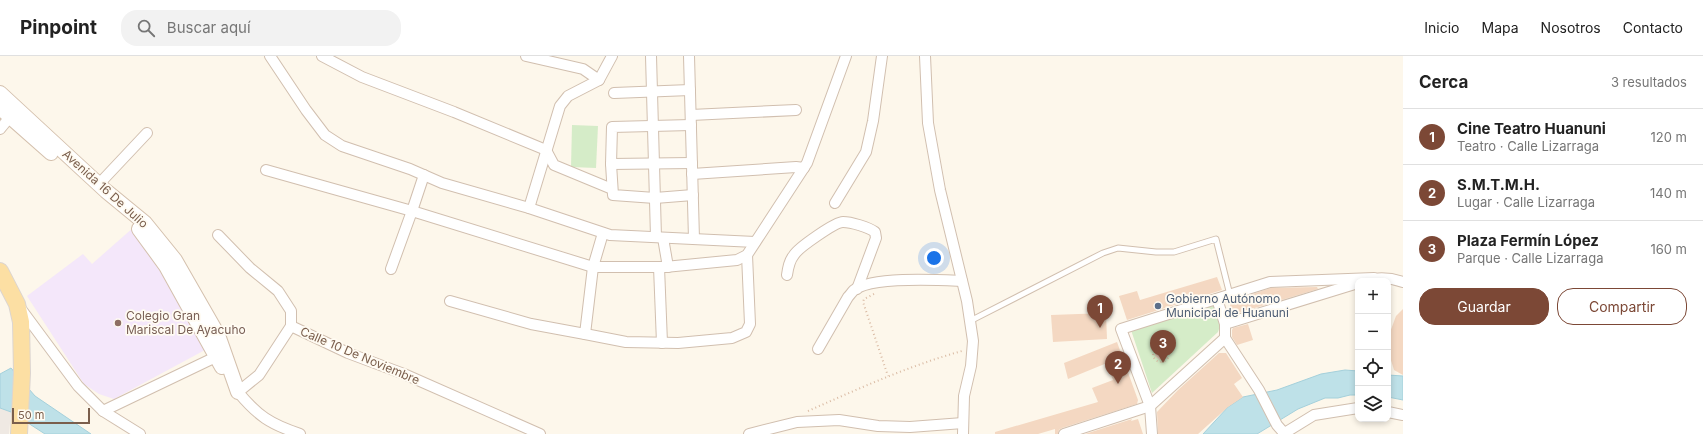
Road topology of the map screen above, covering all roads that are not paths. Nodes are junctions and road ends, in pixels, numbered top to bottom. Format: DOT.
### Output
graph roads {
  1 [pos="270,56"];
  2 [pos="322,56"];
  3 [pos="526,56"];
  4 [pos="612,56"];
  5 [pos="651,56"];
  6 [pos="689,56"];
  7 [pos="846,56"];
  8 [pos="882,56"];
  9 [pos="925,56"];
  10 [pos="599,80"];
  11 [pos="690,90"];
  12 [pos="652,92"];
  13 [pos="0,93"];
  14 [pos="614,93"];
  15 [pos="796,110"];
  16 [pos="9,111"];
  17 [pos="691,120"];
  18 [pos="653,126"];
  19 [pos="0,128"];
  20 [pos="147,133"];
  21 [pos="546,150"];
  22 [pos="654,163"];
  23 [pos="692,163"];
  24 [pos="611,164"];
  25 [pos="804,168"];
  26 [pos="266,170"];
  27 [pos="692,174"];
  28 [pos="424,175"];
  29 [pos="99,184"];
  30 [pos="612,189"];
  31 [pos="693,195"];
  32 [pos="655,198"];
  33 [pos="835,203"];
  34 [pos="528,208"];
  35 [pos="412,211"];
  36 [pos="603,233"];
  37 [pos="218,235"];
  38 [pos="659,238"];
  39 [pos="694,239"];
  40 [pos="755,242"];
  41 [pos="747,255"];
  42 [pos="593,267"];
  43 [pos="663,267"];
  44 [pos="391,269"];
  45 [pos="0,271"];
  46 [pos="787,275"];
  47 [pos="1391,278"];
  48 [pos="1355,280"];
  49 [pos="962,281"];
  50 [pos="1403,282"];
  51 [pos="1355,284"];
  52 [pos="857,289"];
  53 [pos="1230,295"];
  54 [pos="1217,299"];
  55 [pos="450,301"];
  56 [pos="17,304"];
  57 [pos="970,321"];
  58 [pos="1225,324"];
  59 [pos="290,326"];
  60 [pos="585,334"];
  61 [pos="1225,338"];
  62 [pos="662,343"];
  63 [pos="818,349"];
  64 [pos="220,355"];
  65 [pos="238,392"];
  66 [pos="1150,406"];
  67 [pos="1355,408"];
  68 [pos="103,411"];
  69 [pos="1391,412"];
  70 [pos="1403,414"];
  71 [pos="963,423"];
  72 [pos="19,434"];
  73 [pos="140,434"];
  74 [pos="300,434"];
  75 [pos="540,434"];
  76 [pos="749,434"];
  77 [pos="963,434"];
  78 [pos="1064,434"];
  79 [pos="1152,434"];
  80 [pos="1283,434"];
  1 -- 28 [label="street"];
  2 -- 21 [label="street"];
  3 -- 10 [label="street"];
  4 -- 10 [label="street"];
  5 -- 12 [label="street"];
  6 -- 11 [label="street"];
  7 -- 25 [label="street"];
  8 -- 33 [label="street"];
  9 -- 49 [label="street"];
  10 -- 21 [label="street"];
  11 -- 12 [label="street"];
  11 -- 17 [label="street"];
  12 -- 14 [label="street"];
  12 -- 18 [label="street"];
  13 -- 16 [label="street, Avenida 16 De Julio"];
  15 -- 17 [label="street"];
  16 -- 19 [label="street"];
  16 -- 29 [label="street, Avenida 16 De Julio"];
  16 -- 64 [label="street, Avenida 16 De Julio"];
  17 -- 18 [label="street"];
  17 -- 23 [label="street"];
  18 -- 22 [label="street"];
  18 -- 24 [label="street"];
  20 -- 29 [label="street"];
  21 -- 30 [label="street"];
  21 -- 34 [label="street"];
  22 -- 23 [label="street"];
  22 -- 24 [label="street"];
  22 -- 32 [label="street"];
  23 -- 27 [label="street"];
  24 -- 30 [label="street"];
  25 -- 27 [label="street"];
  25 -- 40 [label="street"];
  26 -- 35 [label="street"];
  27 -- 31 [label="street"];
  28 -- 34 [label="street"];
  28 -- 35 [label="street"];
  29 -- 64 [label="street, Avenida 16 De Julio"];
  30 -- 32 [label="street"];
  31 -- 32 [label="street"];
  31 -- 39 [label="street"];
  32 -- 38 [label="street"];
  34 -- 36 [label="street"];
  35 -- 42 [label="street"];
  35 -- 44 [label="street"];
  36 -- 38 [label="street"];
  36 -- 42 [label="street"];
  37 -- 59 [label="street, Calle 10 De Noviembre"];
  38 -- 39 [label="street"];
  38 -- 43 [label="street"];
  39 -- 40 [label="street"];
  40 -- 41 [label="street"];
  41 -- 43 [label="street"];
  41 -- 62 [label="street"];
  42 -- 43 [label="street"];
  42 -- 60 [label="street"];
  43 -- 62 [label="street"];
  45 -- 56 [label="main road"];
  46 -- 52 [label="street"];
  47 -- 50 [label="street"];
  48 -- 53 [label="street"];
  49 -- 52 [label="street"];
  49 -- 57 [label="street"];
  51 -- 58 [label="street"];
  52 -- 63 [label="street"];
  53 -- 54 [label="street"];
  53 -- 57 [label="lane"];
  54 -- 58 [label="street"];
  54 -- 66 [label="street"];
  55 -- 60 [label="street"];
  56 -- 68 [label="street"];
  56 -- 72 [label="main road"];
  57 -- 71 [label="street"];
  58 -- 61 [label="street"];
  59 -- 65 [label="street"];
  59 -- 75 [label="street, Calle 10 De Noviembre"];
  60 -- 62 [label="street"];
  61 -- 66 [label="street"];
  61 -- 80 [label="street"];
  64 -- 65 [label="street, Avenida 16 De Julio"];
  64 -- 68 [label="street"];
  65 -- 74 [label="street"];
  66 -- 78 [label="street"];
  66 -- 79 [label="street"];
  67 -- 80 [label="street"];
  68 -- 73 [label="street"];
  69 -- 70 [label="street"];
  71 -- 76 [label="street"];
  71 -- 77 [label="street"];
}
